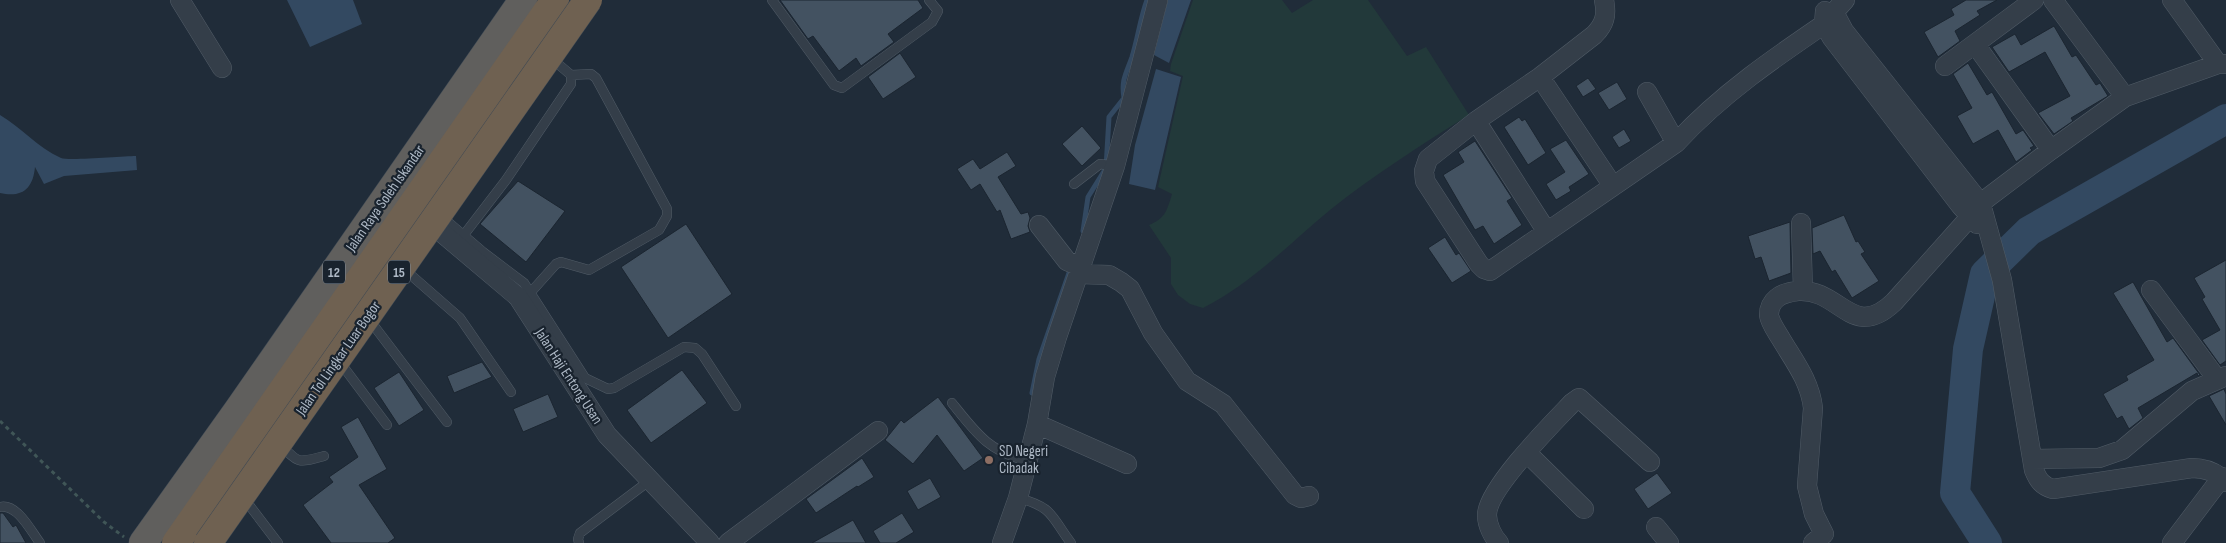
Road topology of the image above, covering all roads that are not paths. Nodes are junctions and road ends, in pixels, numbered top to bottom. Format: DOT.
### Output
graph roads {
  1 [pos="180,0"];
  2 [pos="523,0"];
  3 [pos="555,0"];
  4 [pos="572,0"];
  5 [pos="588,0"];
  6 [pos="772,0"];
  7 [pos="929,0"];
  8 [pos="1158,0"];
  9 [pos="1604,0"];
  10 [pos="2034,0"];
  11 [pos="2053,0"];
  12 [pos="2172,0"];
  13 [pos="1834,10"];
  14 [pos="1975,44"];
  15 [pos="538,48"];
  16 [pos="2222,64"];
  17 [pos="1945,66"];
  18 [pos="222,68"];
  19 [pos="571,75"];
  20 [pos="1540,77"];
  21 [pos="1646,92"];
  22 [pos="2125,97"];
  23 [pos="1476,120"];
  24 [pos="1676,143"];
  25 [pos="2051,150"];
  26 [pos="1108,165"];
  27 [pos="1074,184"];
  28 [pos="1613,186"];
  29 [pos="1975,210"];
  30 [pos="425,211"];
  31 [pos="1801,223"];
  32 [pos="1039,225"];
  33 [pos="1547,232"];
  34 [pos="464,236"];
  35 [pos="391,260"];
  36 [pos="1076,267"];
  37 [pos="2151,290"];
  38 [pos="1803,291"];
  39 [pos="531,292"];
  40 [pos="359,306"];
  41 [pos="330,349"];
  42 [pos="2221,378"];
  43 [pos="511,392"];
  44 [pos="952,404"];
  45 [pos="736,406"];
  46 [pos="447,422"];
  47 [pos="1037,424"];
  48 [pos="387,425"];
  49 [pos="878,431"];
  50 [pos="271,435"];
  51 [pos="1526,453"];
  52 [pos="324,456"];
  53 [pos="2032,459"];
  54 [pos="1028,460"];
  55 [pos="1650,462"];
  56 [pos="1127,464"];
  57 [pos="2224,480"];
  58 [pos="649,481"];
  59 [pos="234,486"];
  60 [pos="1309,496"];
  61 [pos="1018,498"];
  62 [pos="0,508"];
  63 [pos="1584,509"];
  64 [pos="1656,527"];
  65 [pos="1822,540"];
  66 [pos="135,541"];
  67 [pos="40,543"];
  68 [pos="176,543"];
  69 [pos="193,543"];
  70 [pos="208,543"];
  71 [pos="278,543"];
  72 [pos="579,543"];
  73 [pos="710,543"];
  74 [pos="728,543"];
  75 [pos="1002,543"];
  76 [pos="1071,543"];
  77 [pos="1499,543"];
  78 [pos="1668,543"];
  79 [pos="2172,543"];
  1 -- 18 [label="street"];
  2 -- 66 [label="highway, Jalan Raya Soleh Iskandar / 12"];
  3 -- 68 [label="highway, Jalan Tol Lingkar Luar Bogor / 15"];
  4 -- 15 [label="highway"];
  5 -- 70 [label="highway, Jalan Tol Lingkar Luar Bogor / 15, bridge"];
  6 -- 7 [label="lane"];
  8 -- 26 [label="street"];
  9 -- 20 [label="street"];
  10 -- 14 [label="street"];
  11 -- 22 [label="street"];
  12 -- 16 [label="street"];
  13 -- 24 [label="street"];
  13 -- 29 [label="street"];
  14 -- 17 [label="street"];
  14 -- 25 [label="street"];
  15 -- 19 [label="lane"];
  15 -- 30 [label="highway"];
  16 -- 22 [label="street"];
  19 -- 34 [label="lane"];
  19 -- 39 [label="lane"];
  20 -- 23 [label="street"];
  20 -- 28 [label="street"];
  21 -- 24 [label="street"];
  22 -- 25 [label="street"];
  23 -- 33 [label="street"];
  23 -- 33 [label="street"];
  24 -- 28 [label="street"];
  25 -- 29 [label="street"];
  26 -- 27 [label="lane"];
  26 -- 36 [label="street"];
  28 -- 33 [label="street"];
  29 -- 38 [label="street"];
  29 -- 53 [label="street"];
  30 -- 34 [label="lane"];
  30 -- 35 [label="highway"];
  30 -- 58 [label="street, Jalan Haji Entong Usan"];
  31 -- 38 [label="street"];
  32 -- 36 [label="street"];
  34 -- 39 [label="lane"];
  35 -- 40 [label="highway"];
  35 -- 43 [label="lane"];
  36 -- 47 [label="street"];
  36 -- 60 [label="street"];
  37 -- 42 [label="street"];
  38 -- 65 [label="street"];
  39 -- 45 [label="lane"];
  40 -- 41 [label="highway"];
  40 -- 46 [label="lane"];
  41 -- 48 [label="lane"];
  41 -- 50 [label="highway"];
  42 -- 53 [label="street"];
  44 -- 54 [label="lane"];
  47 -- 54 [label="street"];
  47 -- 56 [label="street"];
  49 -- 74 [label="street"];
  50 -- 52 [label="lane"];
  50 -- 59 [label="highway"];
  51 -- 55 [label="street"];
  51 -- 63 [label="street"];
  51 -- 77 [label="street"];
  53 -- 57 [label="street"];
  54 -- 61 [label="street"];
  57 -- 79 [label="street"];
  58 -- 72 [label="lane"];
  58 -- 73 [label="street, Jalan Haji Entong Usan"];
  59 -- 69 [label="highway"];
  59 -- 71 [label="lane"];
  61 -- 75 [label="street"];
  61 -- 76 [label="lane"];
  62 -- 67 [label="lane"];
  64 -- 78 [label="street"];
}
